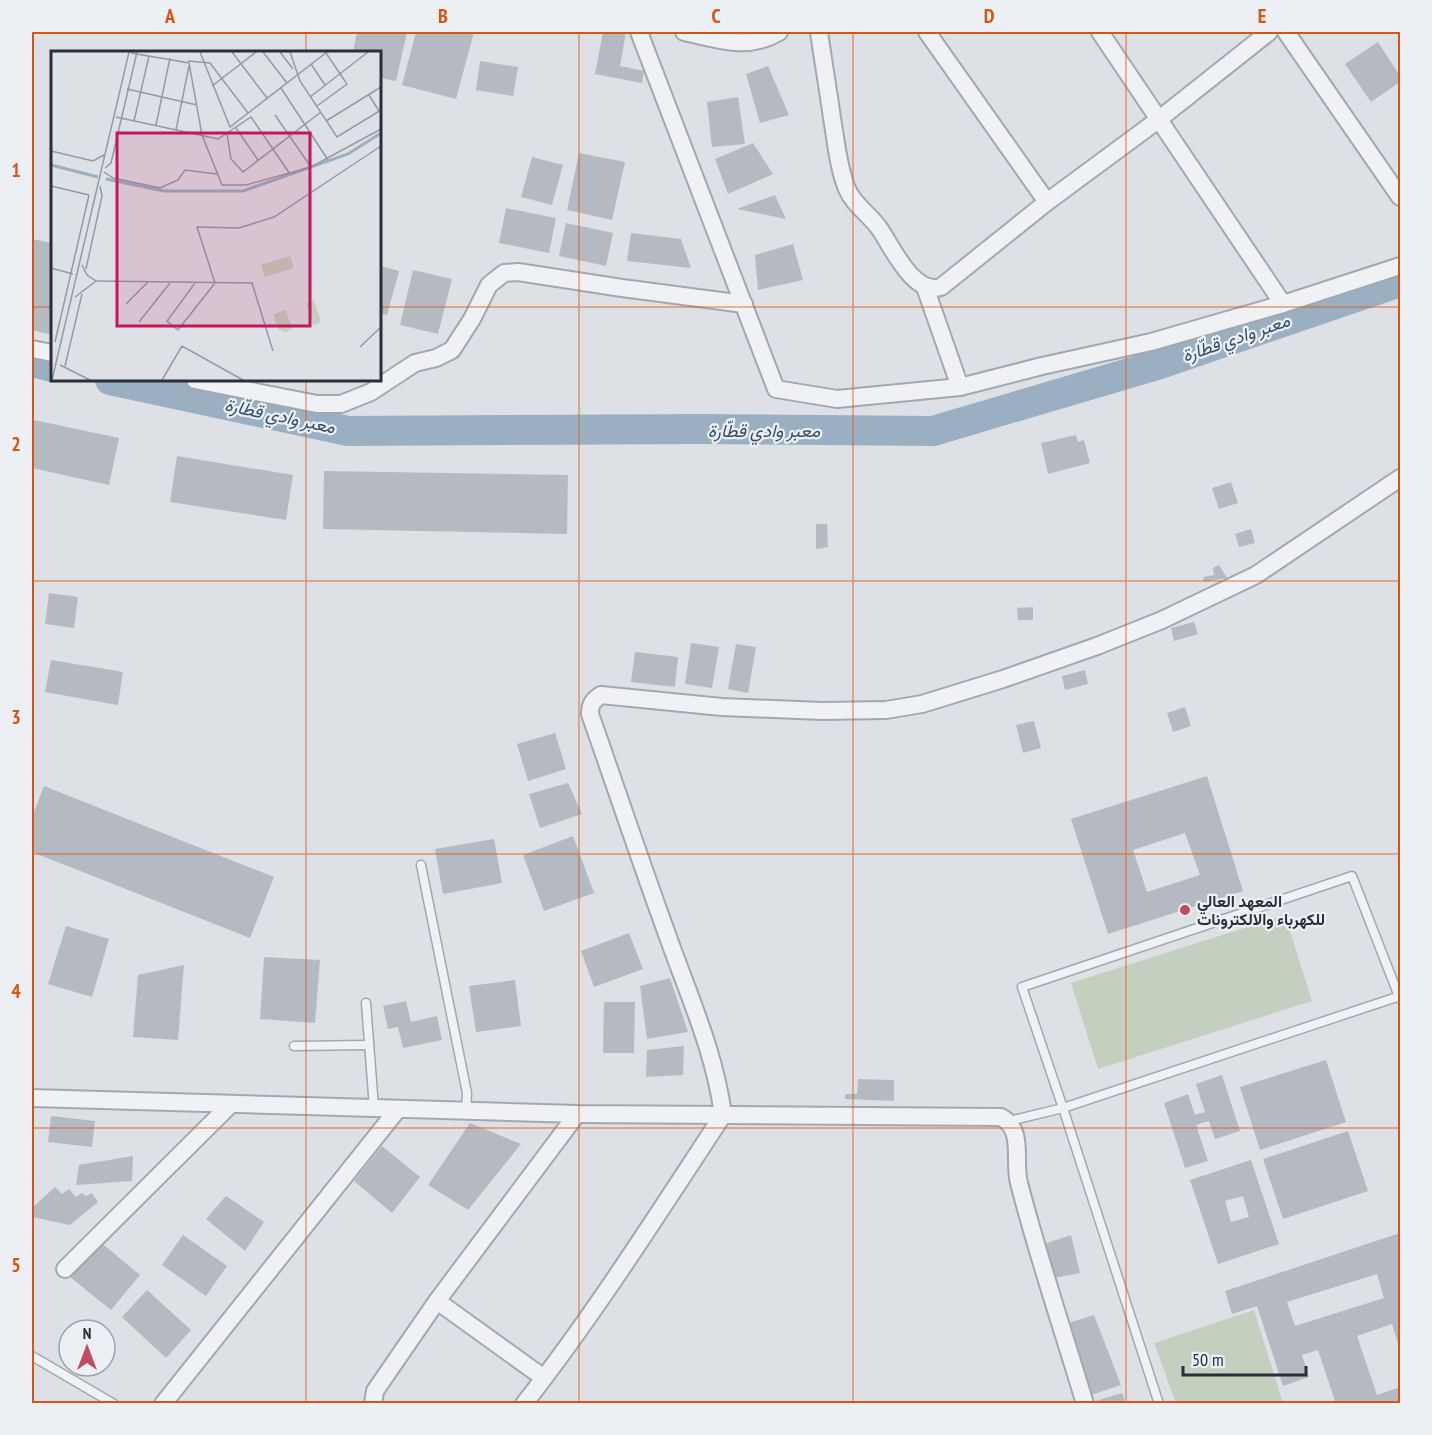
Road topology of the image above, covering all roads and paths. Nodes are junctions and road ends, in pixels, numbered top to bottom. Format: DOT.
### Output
graph roads {
  1 [pos="639,32"];
  2 [pos="684,32"];
  3 [pos="779,32"];
  4 [pos="819,32"];
  5 [pos="927,32"];
  6 [pos="1100,32"];
  7 [pos="1269,32"];
  8 [pos="1286,32"];
  9 [pos="1158,120"];
  10 [pos="1401,197"];
  11 [pos="1047,202"];
  12 [pos="1401,266"];
  13 [pos="925,287"];
  14 [pos="744,303"];
  15 [pos="1283,303"];
  16 [pos="32,349"];
  17 [pos="51,353"];
  18 [pos="200,381"];
  19 [pos="960,387"];
  20 [pos="1401,478"];
  21 [pos="421,865"];
  22 [pos="1400,997"];
  23 [pos="366,1003"];
  24 [pos="294,1046"];
  25 [pos="369,1046"];
  26 [pos="32,1098"];
  27 [pos="231,1104"];
  28 [pos="374,1108"];
  29 [pos="1063,1108"];
  30 [pos="398,1109"];
  31 [pos="466,1110"];
  32 [pos="577,1114"];
  33 [pos="723,1115"];
  34 [pos="1009,1121"];
  35 [pos="65,1269"];
  36 [pos="437,1301"];
  37 [pos="32,1356"];
  38 [pos="544,1378"];
  39 [pos="114,1404"];
  40 [pos="163,1404"];
  41 [pos="373,1404"];
  42 [pos="524,1404"];
  43 [pos="1085,1404"];
  44 [pos="1159,1404"];
  1 -- 14 [label="street"];
  2 -- 3 [label="street"];
  4 -- 13 [label="street"];
  5 -- 11 [label="street"];
  6 -- 9 [label="street"];
  7 -- 9 [label="street"];
  8 -- 10 [label="street"];
  9 -- 11 [label="street"];
  9 -- 15 [label="street"];
  11 -- 13 [label="street"];
  12 -- 15 [label="street"];
  13 -- 19 [label="street"];
  14 -- 18 [label="street"];
  14 -- 19 [label="street"];
  15 -- 19 [label="street"];
  16 -- 17 [label="street"];
  20 -- 33 [label="street"];
  21 -- 31 [label="lane"];
  22 -- 29 [label="lane"];
  22 -- 29 [label="lane"];
  23 -- 25 [label="lane"];
  24 -- 25 [label="lane"];
  25 -- 28 [label="lane"];
  26 -- 27 [label="street"];
  27 -- 28 [label="street"];
  27 -- 35 [label="street"];
  28 -- 30 [label="street"];
  29 -- 34 [label="lane"];
  29 -- 44 [label="lane"];
  30 -- 31 [label="street"];
  30 -- 40 [label="street"];
  31 -- 32 [label="street"];
  32 -- 33 [label="street"];
  32 -- 36 [label="street"];
  33 -- 34 [label="street"];
  33 -- 38 [label="street"];
  34 -- 43 [label="street"];
  36 -- 38 [label="street"];
  36 -- 41 [label="street"];
  37 -- 39 [label="lane"];
  38 -- 42 [label="street"];
}
